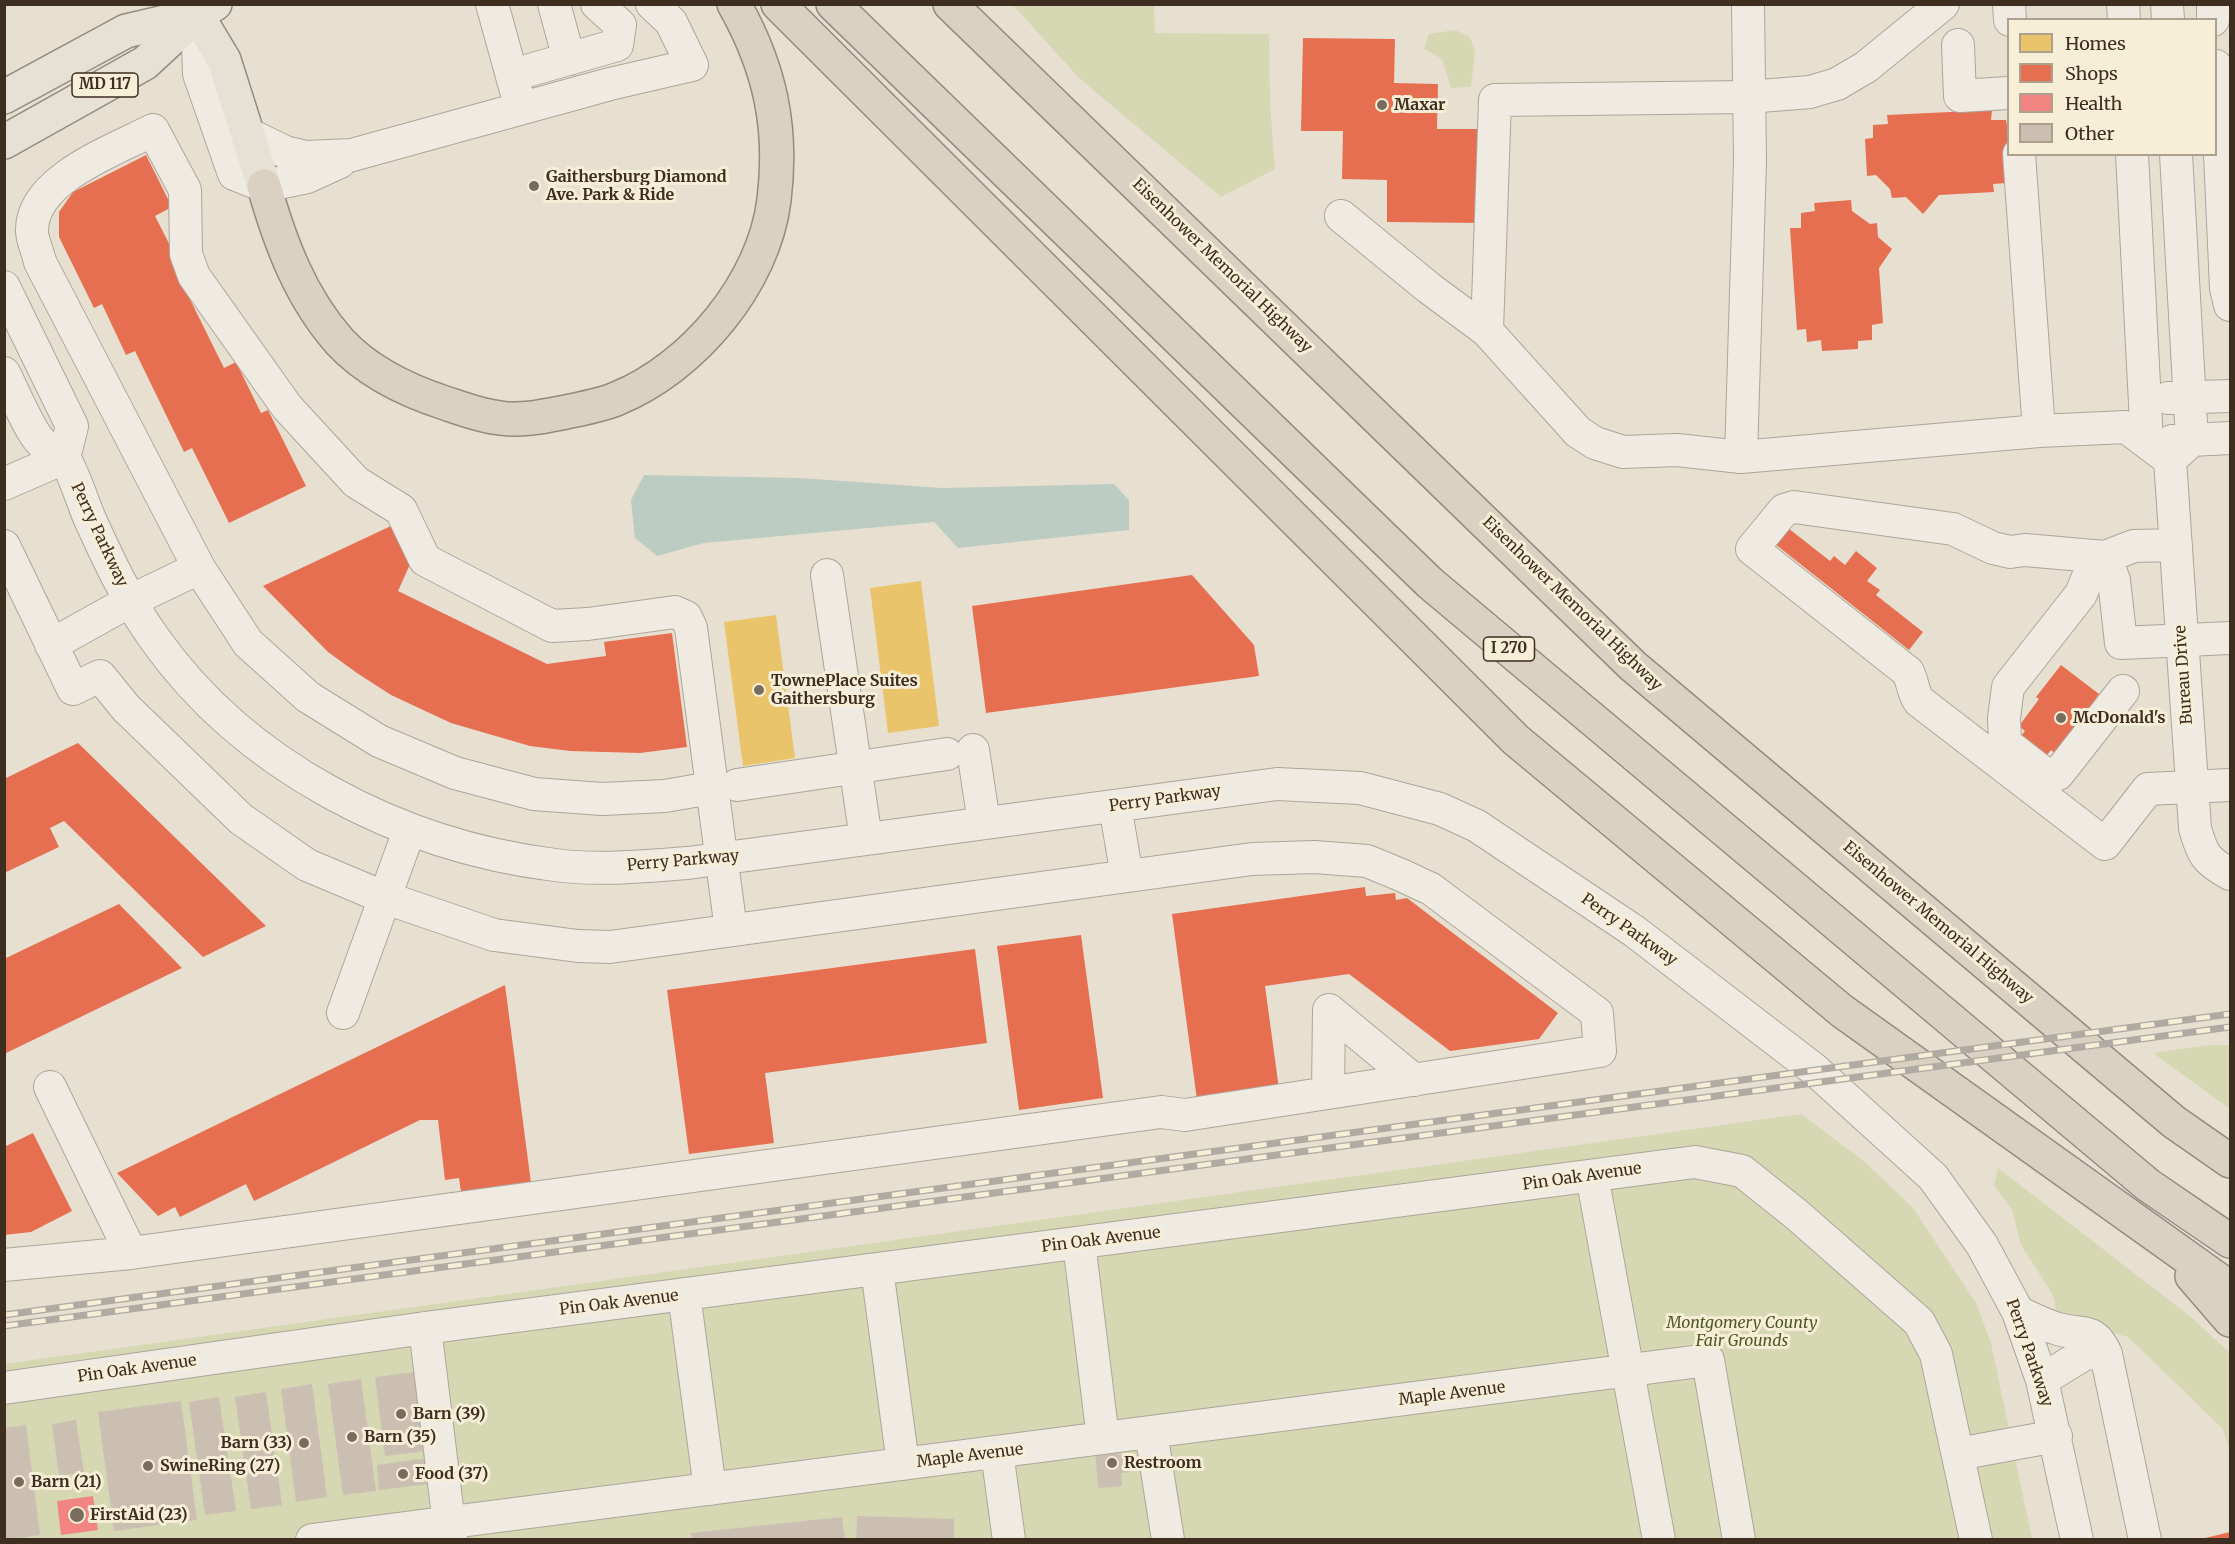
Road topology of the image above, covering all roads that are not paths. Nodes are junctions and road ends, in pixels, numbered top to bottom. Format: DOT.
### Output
graph roads {
  1 [pos="492,4"];
  2 [pos="510,4"];
  3 [pos="554,4"];
  4 [pos="597,4"];
  5 [pos="652,4"];
  6 [pos="734,4"];
  7 [pos="778,4"];
  8 [pos="833,4"];
  9 [pos="950,4"];
  10 [pos="1748,4"];
  11 [pos="1943,4"];
  12 [pos="206,10"];
  13 [pos="1958,45"];
  14 [pos="569,59"];
  15 [pos="530,70"];
  16 [pos="2217,88"];
  17 [pos="2007,93"];
  18 [pos="4,97"];
  19 [pos="1748,97"];
  20 [pos="530,106"];
  21 [pos="248,134"];
  22 [pos="4,142"];
  23 [pos="352,155"];
  24 [pos="2019,156"];
  25 [pos="2132,156"];
  26 [pos="2176,156"];
  27 [pos="264,186"];
  28 [pos="1341,216"];
  29 [pos="4,287"];
  30 [pos="2230,305"];
  31 [pos="1487,331"];
  32 [pos="4,373"];
  33 [pos="2230,396"];
  34 [pos="2190,397"];
  35 [pos="2146,400"];
  36 [pos="2039,431"];
  37 [pos="2230,438"];
  38 [pos="2159,442"];
  39 [pos="1741,457"];
  40 [pos="64,458"];
  41 [pos="4,484"];
  42 [pos="2176,545"];
  43 [pos="4,546"];
  44 [pos="199,568"];
  45 [pos="2096,568"];
  46 [pos="827,575"];
  47 [pos="130,601"];
  48 [pos="2230,638"];
  49 [pos="2182,639"];
  50 [pos="2121,643"];
  51 [pos="51,645"];
  52 [pos="2123,691"];
  53 [pos="1985,752"];
  54 [pos="856,767"];
  55 [pos="2230,785"];
  56 [pos="724,787"];
  57 [pos="2192,789"];
  58 [pos="1115,806"];
  59 [pos="2056,807"];
  60 [pos="984,823"];
  61 [pos="409,831"];
  62 [pos="866,839"];
  63 [pos="722,858"];
  64 [pos="2230,874"];
  65 [pos="1127,876"];
  66 [pos="383,897"];
  67 [pos="731,930"];
  68 [pos="343,1013"];
  69 [pos="1414,1080"];
  70 [pos="50,1087"];
  71 [pos="1328,1093"];
  72 [pos="2230,1161"];
  73 [pos="1592,1176"];
  74 [pos="2230,1241"];
  75 [pos="2164,1242"];
  76 [pos="1079,1243"];
  77 [pos="131,1253"];
  78 [pos="4,1265"];
  79 [pos="877,1269"];
  80 [pos="2230,1288"];
  81 [pos="684,1294"];
  82 [pos="2018,1312"];
  83 [pos="2230,1320"];
  84 [pos="425,1329"];
  85 [pos="2106,1354"];
  86 [pos="1628,1371"];
  87 [pos="2042,1380"];
  88 [pos="4,1388"];
  89 [pos="1151,1432"];
  90 [pos="2056,1436"];
  91 [pos="1103,1438"];
  92 [pos="996,1452"];
  93 [pos="1958,1454"];
  94 [pos="903,1464"];
  95 [pos="710,1489"];
  96 [pos="450,1531"];
  97 [pos="312,1539"];
  98 [pos="1009,1539"];
  99 [pos="1168,1539"];
  100 [pos="1659,1539"];
  101 [pos="1739,1539"];
  102 [pos="1976,1539"];
  103 [pos="2077,1539"];
  104 [pos="2145,1539"];
  1 -- 20 [label="street"];
  2 -- 15 [label="street"];
  3 -- 14 [label="street"];
  4 -- 14 [label="street"];
  5 -- 20 [label="street"];
  6 -- 27 [label="highway"];
  7 -- 75 [label="highway"];
  8 -- 74 [label="highway, I 270"];
  9 -- 72 [label="highway, Eisenhower Memorial Highway"];
  10 -- 19 [label="street"];
  11 -- 19 [label="street"];
  12 -- 18 [label="main road, MD 117"];
  12 -- 21 [label="main road"];
  12 -- 22 [label="main road, MD 117"];
  12 -- 27 [label="street"];
  13 -- 17 [label="street"];
  14 -- 15 [label="street"];
  15 -- 20 [label="street"];
  16 -- 30 [label="street"];
  19 -- 31 [label="street"];
  19 -- 39 [label="street"];
  20 -- 23 [label="street"];
  21 -- 23 [label="street"];
  21 -- 27 [label="main road"];
  23 -- 27 [label="street"];
  24 -- 36 [label="street"];
  25 -- 35 [label="street, Bureau Drive"];
  26 -- 34 [label="street, Bureau Drive"];
  28 -- 31 [label="street"];
  29 -- 40 [label="street"];
  31 -- 39 [label="street"];
  32 -- 40 [label="street"];
  33 -- 34 [label="street"];
  34 -- 35 [label="street"];
  34 -- 38 [label="street, Bureau Drive"];
  35 -- 38 [label="street, Bureau Drive"];
  36 -- 38 [label="street"];
  36 -- 39 [label="street"];
  37 -- 38 [label="street"];
  38 -- 42 [label="street, Bureau Drive"];
  40 -- 41 [label="street"];
  40 -- 47 [label="street, Perry Parkway"];
  42 -- 45 [label="street"];
  42 -- 49 [label="street, Bureau Drive"];
  43 -- 51 [label="street"];
  44 -- 47 [label="street"];
  44 -- 56 [label="street"];
  44 -- 56 [label="street"];
  45 -- 50 [label="street"];
  45 -- 52 [label="street"];
  45 -- 53 [label="street"];
  45 -- 53 [label="street"];
  46 -- 54 [label="street"];
  47 -- 51 [label="street"];
  47 -- 61 [label="street, Perry Parkway"];
  48 -- 49 [label="street"];
  49 -- 50 [label="street"];
  49 -- 57 [label="street, Bureau Drive"];
  50 -- 52 [label="street"];
  51 -- 66 [label="street"];
  52 -- 59 [label="street"];
  53 -- 59 [label="street"];
  54 -- 56 [label="street"];
  54 -- 60 [label="street"];
  54 -- 62 [label="street"];
  55 -- 57 [label="street"];
  56 -- 63 [label="street"];
  57 -- 59 [label="street"];
  57 -- 64 [label="street, Bureau Drive"];
  58 -- 60 [label="street, Perry Parkway"];
  58 -- 65 [label="street"];
  58 -- 82 [label="street, Perry Parkway"];
  60 -- 62 [label="street, Perry Parkway"];
  61 -- 63 [label="street, Perry Parkway"];
  61 -- 66 [label="street"];
  62 -- 63 [label="street, Perry Parkway"];
  63 -- 67 [label="street"];
  65 -- 67 [label="street"];
  65 -- 69 [label="street"];
  66 -- 67 [label="street"];
  66 -- 68 [label="street"];
  69 -- 71 [label="street"];
  69 -- 71 [label="street"];
  70 -- 77 [label="street"];
  71 -- 77 [label="street"];
  73 -- 76 [label="street, Pin Oak Avenue"];
  73 -- 86 [label="street"];
  73 -- 93 [label="street, Pin Oak Avenue"];
  75 -- 80 [label="highway"];
  75 -- 83 [label="highway"];
  76 -- 79 [label="street, Pin Oak Avenue"];
  76 -- 91 [label="street"];
  77 -- 78 [label="street"];
  79 -- 81 [label="street, Pin Oak Avenue"];
  79 -- 94 [label="street"];
  81 -- 84 [label="street, Pin Oak Avenue"];
  81 -- 95 [label="street"];
  82 -- 85 [label="street"];
  82 -- 87 [label="street, Perry Parkway"];
  84 -- 88 [label="street, Pin Oak Avenue"];
  84 -- 96 [label="street"];
  85 -- 87 [label="street"];
  85 -- 104 [label="street"];
  86 -- 89 [label="street, Maple Avenue"];
  86 -- 100 [label="street"];
  86 -- 101 [label="street, Maple Avenue"];
  87 -- 90 [label="street, Perry Parkway"];
  89 -- 91 [label="street, Maple Avenue"];
  89 -- 99 [label="street"];
  90 -- 93 [label="street"];
  90 -- 103 [label="street, Perry Parkway"];
  91 -- 92 [label="street, Maple Avenue"];
  92 -- 94 [label="street, Maple Avenue"];
  92 -- 98 [label="street"];
  93 -- 102 [label="street, Pin Oak Avenue"];
  94 -- 95 [label="street, Maple Avenue"];
  95 -- 96 [label="street, Maple Avenue"];
  96 -- 97 [label="street, Maple Avenue"];
}
